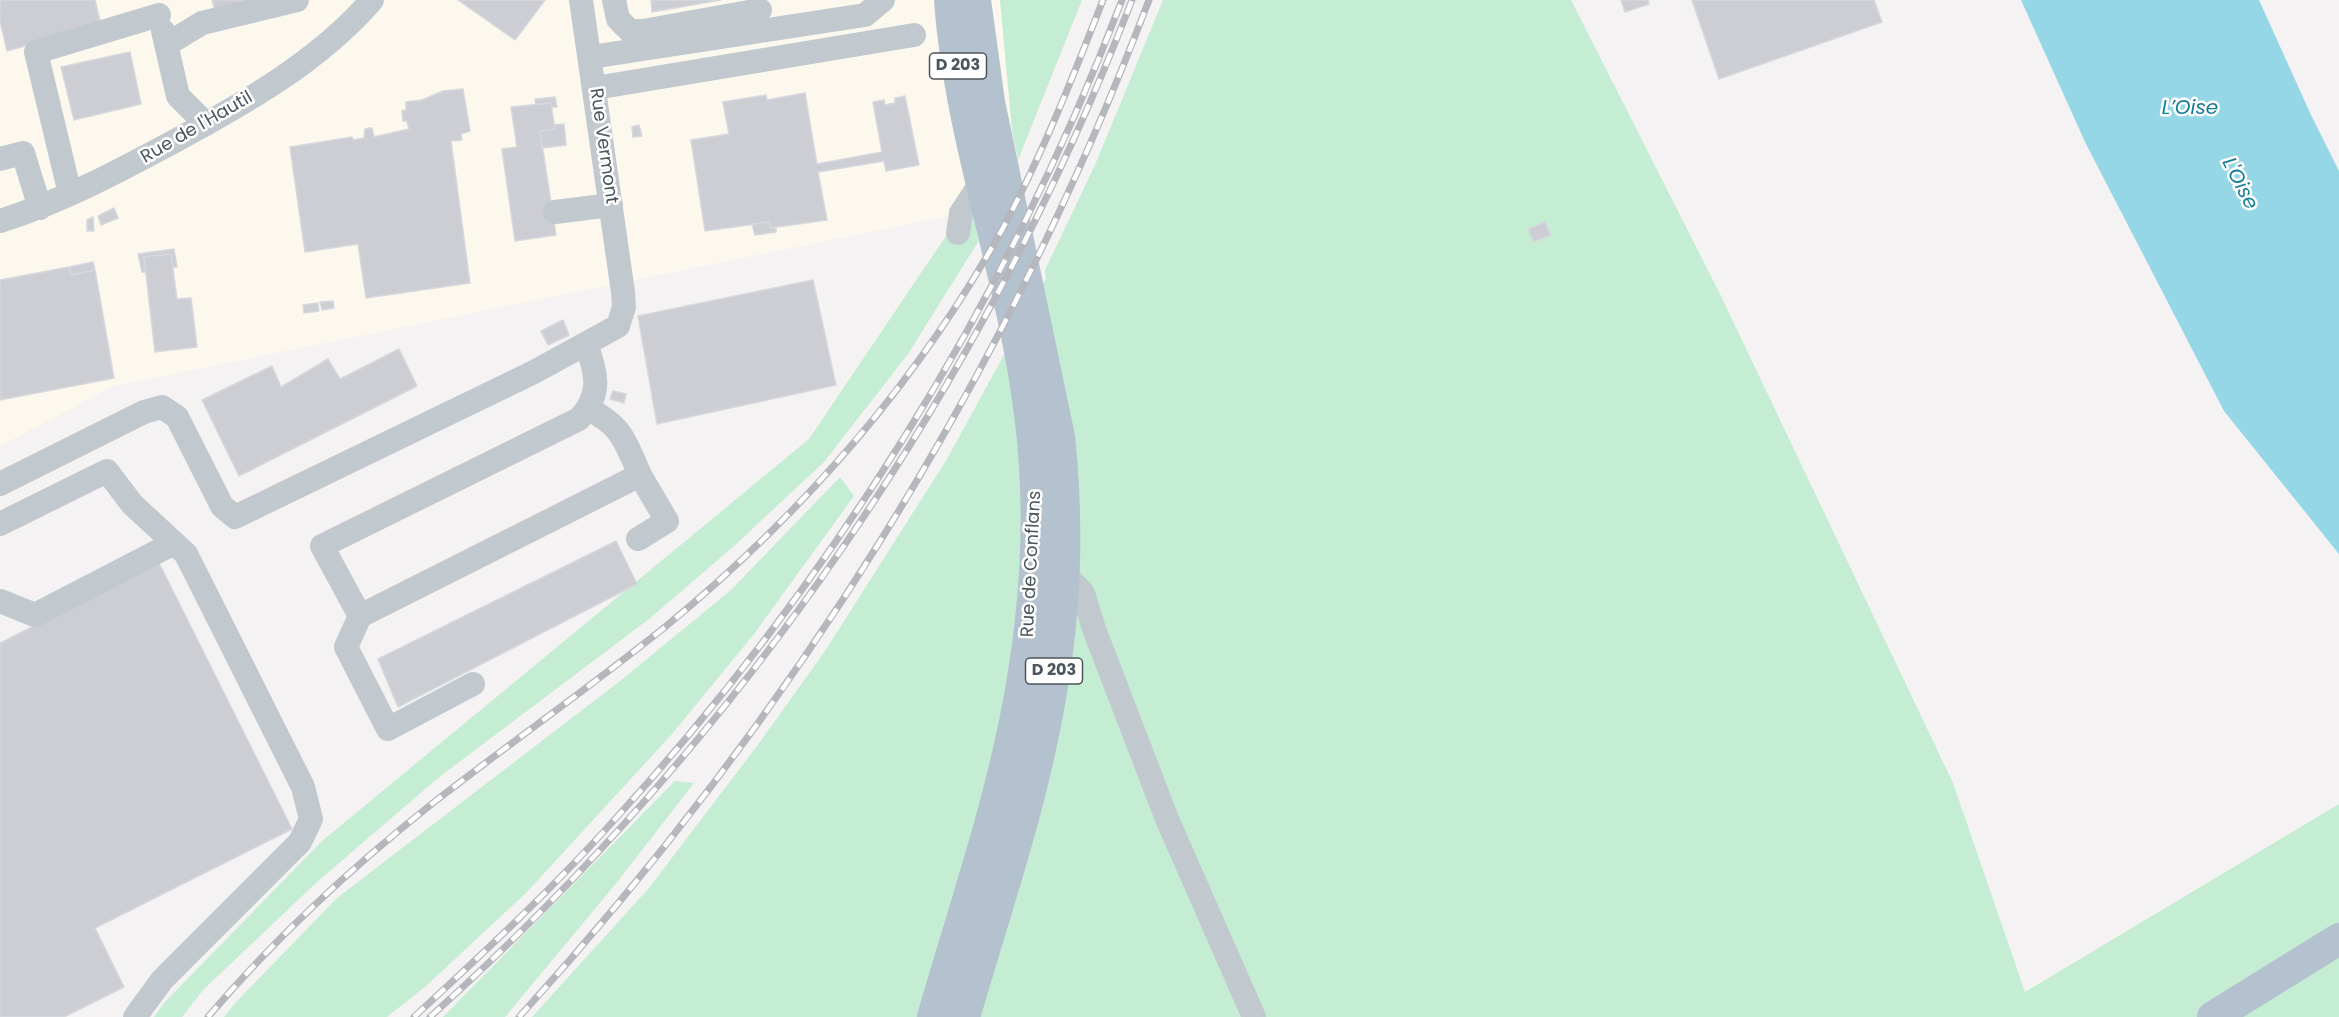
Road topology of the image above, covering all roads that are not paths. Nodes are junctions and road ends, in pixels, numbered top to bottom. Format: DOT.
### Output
graph roads {
  1 [pos="297,0"];
  2 [pos="372,0"];
  3 [pos="581,0"];
  4 [pos="614,0"];
  5 [pos="882,0"];
  6 [pos="950,0"];
  7 [pos="975,0"];
  8 [pos="157,7"];
  9 [pos="760,10"];
  10 [pos="914,35"];
  11 [pos="166,45"];
  12 [pos="591,57"];
  13 [pos="595,88"];
  14 [pos="206,124"];
  15 [pos="0,159"];
  16 [pos="993,191"];
  17 [pos="70,194"];
  18 [pos="611,205"];
  19 [pos="40,208"];
  20 [pos="555,212"];
  21 [pos="0,221"];
  22 [pos="958,233"];
  23 [pos="1026,326"];
  24 [pos="586,344"];
  25 [pos="588,409"];
  26 [pos="640,476"];
  27 [pos="0,484"];
  28 [pos="0,524"];
  29 [pos="638,539"];
  30 [pos="174,543"];
  31 [pos="1064,573"];
  32 [pos="0,601"];
  33 [pos="360,616"];
  34 [pos="1094,629"];
  35 [pos="1055,662"];
  36 [pos="473,684"];
  37 [pos="2339,939"];
  38 [pos="2339,957"];
  39 [pos="135,1017"];
  40 [pos="933,1017"];
  41 [pos="964,1017"];
  42 [pos="1254,1017"];
  43 [pos="2213,1017"];
  44 [pos="2243,1017"];
  1 -- 11 [label="street"];
  2 -- 14 [label="street, Rue de l'Hautil"];
  3 -- 12 [label="street, Rue Vermont"];
  4 -- 9 [label="street"];
  5 -- 12 [label="street"];
  6 -- 16 [label="main road, Rue de Conflans / D 203"];
  7 -- 16 [label="main road, Rue de Conflans / D 203"];
  8 -- 11 [label="street"];
  8 -- 17 [label="street"];
  10 -- 13 [label="street"];
  11 -- 14 [label="street"];
  12 -- 13 [label="street, Rue Vermont"];
  13 -- 18 [label="street, Rue Vermont"];
  14 -- 17 [label="street, Rue de l'Hautil"];
  15 -- 19 [label="street"];
  16 -- 22 [label="street"];
  16 -- 23 [label="main road, Rue de Conflans / D 203"];
  17 -- 19 [label="street, Rue de l'Hautil"];
  18 -- 20 [label="street"];
  18 -- 24 [label="street, Rue Vermont"];
  19 -- 21 [label="street, Rue de l'Hautil"];
  23 -- 31 [label="main road, Rue de Conflans / D 203"];
  23 -- 40 [label="main road, Rue de Conflans / D 203"];
  24 -- 25 [label="street"];
  24 -- 27 [label="street"];
  25 -- 26 [label="street"];
  25 -- 33 [label="street"];
  26 -- 29 [label="street"];
  26 -- 33 [label="street"];
  28 -- 30 [label="street"];
  30 -- 32 [label="street"];
  30 -- 39 [label="street"];
  31 -- 34 [label="street, Rue de Conflans"];
  31 -- 35 [label="main road, Rue de Conflans / D 203"];
  33 -- 36 [label="street"];
  34 -- 35 [label="street"];
  34 -- 42 [label="street, Rue de Conflans"];
  35 -- 41 [label="main road, Rue de Conflans / D 203"];
  37 -- 43 [label="main road"];
  38 -- 44 [label="main road"];
}
